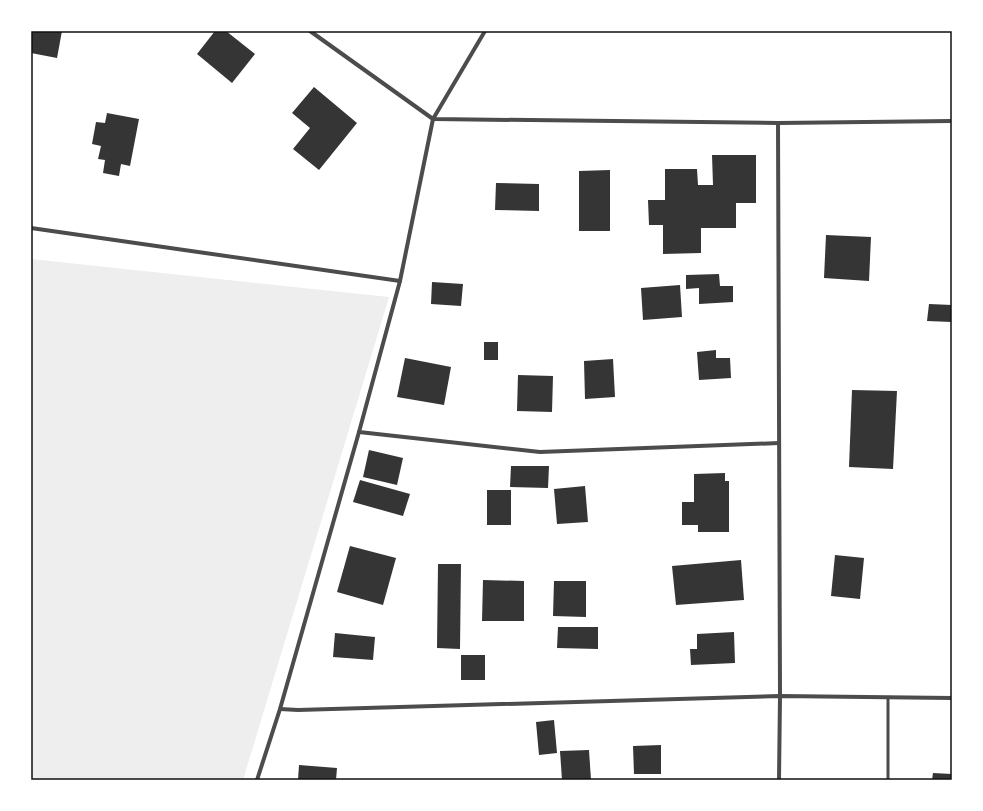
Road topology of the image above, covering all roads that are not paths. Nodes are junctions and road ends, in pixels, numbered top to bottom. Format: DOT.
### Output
graph roads {
  1 [pos="310,31"];
  2 [pos="485,31"];
  3 [pos="433,119"];
  4 [pos="952,121"];
  5 [pos="778,123"];
  6 [pos="31,228"];
  7 [pos="400,281"];
  8 [pos="359,432"];
  9 [pos="779,443"];
  10 [pos="780,696"];
  11 [pos="888,697"];
  12 [pos="952,698"];
  13 [pos="280,709"];
  14 [pos="257,780"];
  15 [pos="779,780"];
  16 [pos="888,780"];
  1 -- 3 [label="street"];
  2 -- 3 [label="street"];
  3 -- 5 [label="street"];
  3 -- 7 [label="street"];
  4 -- 5 [label="street"];
  5 -- 9 [label="street"];
  6 -- 7 [label="street"];
  7 -- 8 [label="street"];
  8 -- 9 [label="street"];
  8 -- 13 [label="street"];
  9 -- 10 [label="street"];
  10 -- 11 [label="street"];
  10 -- 13 [label="street"];
  10 -- 15 [label="street"];
  11 -- 12 [label="street"];
  11 -- 16 [label="lane"];
  13 -- 14 [label="street"];
}
